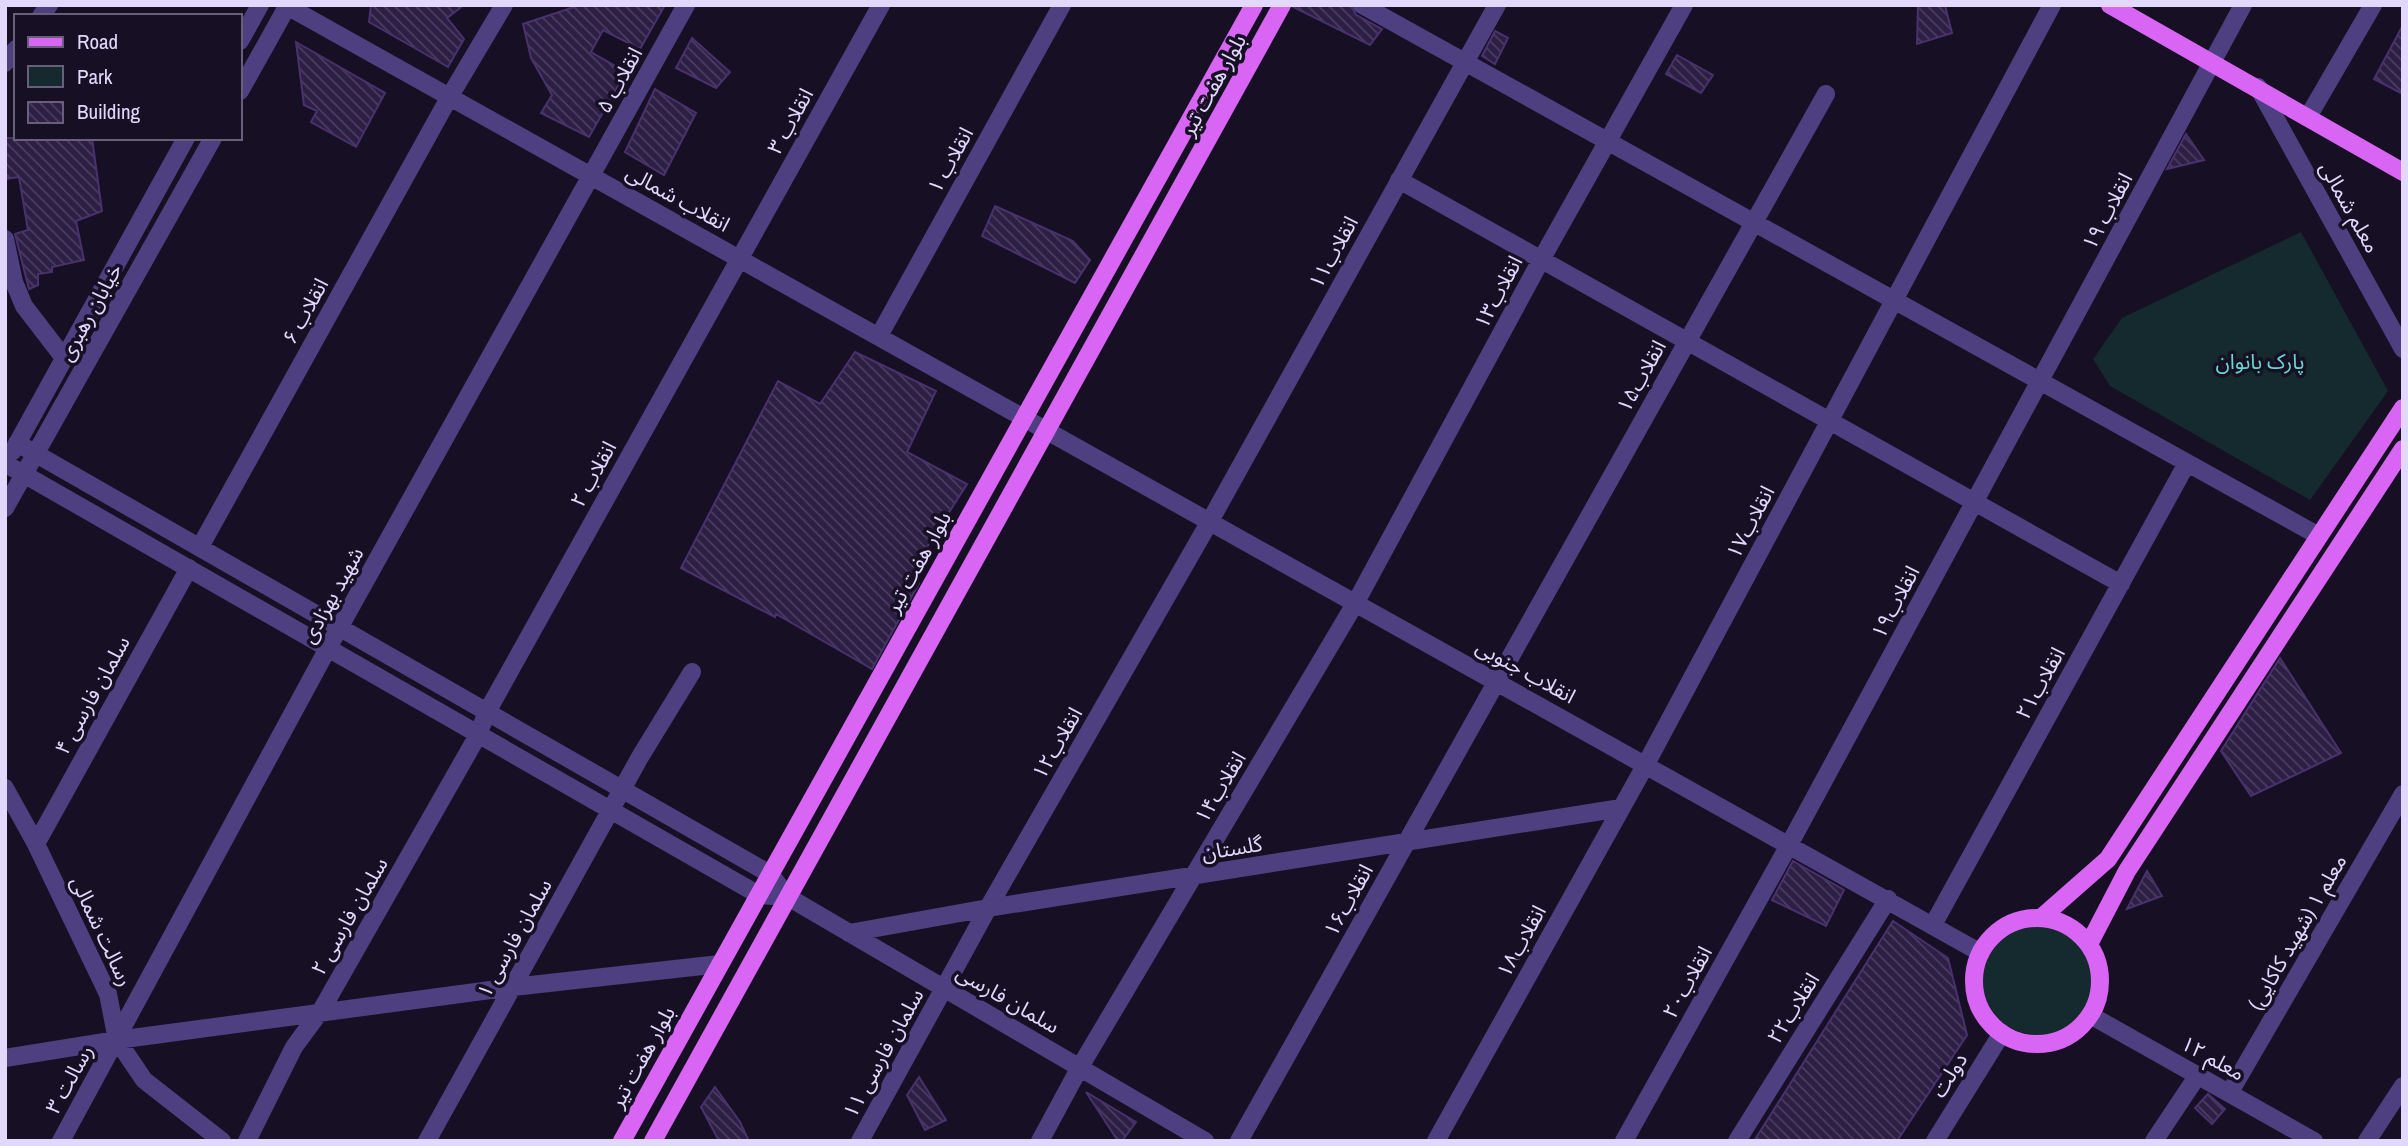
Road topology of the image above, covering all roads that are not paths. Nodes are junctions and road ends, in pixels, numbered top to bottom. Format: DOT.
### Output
graph roads {
  1 [pos="260,5"];
  2 [pos="504,5"];
  3 [pos="686,5"];
  4 [pos="881,5"];
  5 [pos="1062,5"];
  6 [pos="1254,5"];
  7 [pos="1282,5"];
  8 [pos="1362,5"];
  9 [pos="1497,5"];
  10 [pos="1684,5"];
  11 [pos="2052,5"];
  12 [pos="2110,5"];
  13 [pos="2243,5"];
  14 [pos="2374,5"];
  15 [pos="287,6"];
  16 [pos="242,37"];
  17 [pos="2213,62"];
  18 [pos="1465,63"];
  19 [pos="242,87"];
  20 [pos="2258,88"];
  21 [pos="1826,93"];
  22 [pos="450,96"];
  23 [pos="2308,117"];
  24 [pos="185,140"];
  25 [pos="212,140"];
  26 [pos="1608,142"];
  27 [pos="2403,172"];
  28 [pos="592,176"];
  29 [pos="1399,180"];
  30 [pos="1753,222"];
  31 [pos="5,239"];
  32 [pos="740,258"];
  33 [pos="1541,260"];
  34 [pos="1894,300"];
  35 [pos="879,336"];
  36 [pos="1686,341"];
  37 [pos="2403,349"];
  38 [pos="64,358"];
  39 [pos="2040,381"];
  40 [pos="2403,408"];
  41 [pos="1025,417"];
  42 [pos="1829,421"];
  43 [pos="1048,430"];
  44 [pos="18,443"];
  45 [pos="2403,449"];
  46 [pos="37,454"];
  47 [pos="2187,463"];
  48 [pos="6,464"];
  49 [pos="25,475"];
  50 [pos="1975,502"];
  51 [pos="5,508"];
  52 [pos="1210,521"];
  53 [pos="2319,536"];
  54 [pos="200,547"];
  55 [pos="189,568"];
  56 [pos="2121,584"];
  57 [pos="1356,602"];
  58 [pos="340,627"];
  59 [pos="328,648"];
  60 [pos="692,672"];
  61 [pos="1496,681"];
  62 [pos="487,712"];
  63 [pos="478,735"];
  64 [pos="1646,764"];
  65 [pos="5,788"];
  66 [pos="622,789"];
  67 [pos="2403,794"];
  68 [pos="1622,808"];
  69 [pos="610,811"];
  70 [pos="1405,843"];
  71 [pos="36,844"];
  72 [pos="1789,845"];
  73 [pos="771,874"];
  74 [pos="1193,877"];
  75 [pos="759,895"];
  76 [pos="788,897"];
  77 [pos="1888,899"];
  78 [pos="988,908"];
  79 [pos="2042,917"];
  80 [pos="1933,925"];
  81 [pos="849,933"];
  82 [pos="2089,944"];
  83 [pos="1981,953"];
  84 [pos="720,964"];
  85 [pos="513,987"];
  86 [pos="944,988"];
  87 [pos="318,1014"];
  88 [pos="2090,1015"];
  89 [pos="2002,1033"];
  90 [pos="117,1040"];
  91 [pos="5,1058"];
  92 [pos="1080,1067"];
  93 [pos="2199,1075"];
  94 [pos="2403,1086"];
  95 [pos="2230,1093"];
  96 [pos="61,1141"];
  97 [pos="222,1141"];
  98 [pos="247,1141"];
  99 [pos="428,1141"];
  100 [pos="622,1141"];
  101 [pos="653,1141"];
  102 [pos="860,1141"];
  103 [pos="1040,1141"];
  104 [pos="1205,1141"];
  105 [pos="1239,1141"];
  106 [pos="1436,1141"];
  107 [pos="1624,1141"];
  108 [pos="1737,1141"];
  109 [pos="1935,1141"];
  110 [pos="2154,1141"];
  111 [pos="2314,1141"];
  112 [pos="2367,1141"];
  1 -- 16 [label="street"];
  2 -- 22 [label="street, انقلاب ۶"];
  3 -- 28 [label="street, انقلاب ۵"];
  4 -- 32 [label="street, انقلاب ۳"];
  5 -- 35 [label="street, انقلاب ۱"];
  6 -- 41 [label="main road, بلوار هفت تیر"];
  7 -- 43 [label="main road, بلوار هفت تیر"];
  8 -- 18 [label="street"];
  9 -- 18 [label="street, انقلاب۱۱"];
  10 -- 26 [label="street, انقلاب۱۳"];
  11 -- 34 [label="street, انقلاب۱۷"];
  12 -- 17 [label="main road, معلم شمالی"];
  13 -- 17 [label="street, انقلاب ۱۹"];
  14 -- 23 [label="street"];
  15 -- 19 [label="street"];
  15 -- 22 [label="street, انقلاب شمالی"];
  17 -- 20 [label="main road, معلم شمالی"];
  17 -- 39 [label="street, انقلاب ۱۹"];
  18 -- 26 [label="street"];
  18 -- 29 [label="street, انقلاب۱۱"];
  20 -- 23 [label="main road, معلم شمالی"];
  20 -- 37 [label="street, معلم شمالی"];
  21 -- 30 [label="street, انقلاب۱۵"];
  22 -- 28 [label="street, انقلاب شمالی"];
  22 -- 54 [label="street, انقلاب ۶"];
  23 -- 27 [label="main road, معلم شمالی"];
  24 -- 38 [label="street, خیابان رهبری"];
  25 -- 46 [label="street, خیابان رهبری"];
  26 -- 30 [label="street"];
  26 -- 33 [label="street, انقلاب۱۳"];
  28 -- 32 [label="street, انقلاب شمالی"];
  28 -- 58 [label="street, شهید بهزادی"];
  29 -- 33 [label="street"];
  29 -- 52 [label="street, انقلاب۱۱"];
  30 -- 34 [label="street"];
  30 -- 36 [label="street, انقلاب۱۵"];
  31 -- 38 [label="street"];
  32 -- 35 [label="street, انقلاب شمالی"];
  32 -- 62 [label="street, انقلاب ۲"];
  33 -- 36 [label="street"];
  33 -- 57 [label="street, انقلاب۱۳"];
  34 -- 39 [label="street"];
  34 -- 42 [label="street, انقلاب۱۷"];
  35 -- 41 [label="street, انقلاب شمالی"];
  36 -- 42 [label="street"];
  36 -- 61 [label="street, انقلاب۱۵"];
  38 -- 44 [label="street, خیابان رهبری"];
  39 -- 47 [label="street"];
  39 -- 50 [label="street, انقلاب۱۹"];
  40 -- 53 [label="main road"];
  41 -- 43 [label="street, انقلاب شمالی"];
  41 -- 73 [label="main road, بلوار هفت تیر"];
  42 -- 50 [label="street"];
  42 -- 64 [label="street, انقلاب۱۷"];
  43 -- 52 [label="street, انقلاب جنوبی"];
  43 -- 76 [label="main road, بلوار هفت تیر"];
  44 -- 46 [label="street"];
  44 -- 48 [label="street, خیابان رهبری"];
  45 -- 82 [label="main road"];
  46 -- 49 [label="street, خیابان رهبری"];
  46 -- 54 [label="street"];
  47 -- 53 [label="street"];
  47 -- 56 [label="street, انقلاب۲۱"];
  48 -- 49 [label="street"];
  49 -- 51 [label="street, خیابان رهبری"];
  49 -- 55 [label="street"];
  50 -- 56 [label="street"];
  50 -- 72 [label="street, انقلاب۱۹"];
  52 -- 57 [label="street, انقلاب جنوبی"];
  52 -- 78 [label="street, انقلاب۱۲"];
  53 -- 79 [label="main road"];
  54 -- 58 [label="street"];
  55 -- 59 [label="street"];
  55 -- 71 [label="street, سلمان فارسی ۴"];
  56 -- 80 [label="street, انقلاب۲۱"];
  57 -- 61 [label="street, انقلاب جنوبی"];
  57 -- 74 [label="street, انقلاب۱۴"];
  58 -- 59 [label="street, شهید بهزادی"];
  58 -- 62 [label="street"];
  59 -- 63 [label="street"];
  59 -- 90 [label="street, شهید بهزادی"];
  60 -- 66 [label="street, سلمان فارسی ۱"];
  61 -- 64 [label="street, انقلاب جنوبی"];
  61 -- 70 [label="street, انقلاب۱۶"];
  62 -- 63 [label="street, سلمان فارسی ۲"];
  62 -- 66 [label="street"];
  63 -- 69 [label="street"];
  63 -- 87 [label="street, سلمان فارسی ۲"];
  64 -- 68 [label="street, انقلاب۱۸"];
  64 -- 72 [label="street, انقلاب جنوبی"];
  65 -- 71 [label="street, رسالت شمالی"];
  66 -- 69 [label="street, سلمان فارسی ۱"];
  66 -- 73 [label="street"];
  67 -- 95 [label="street, معلم ۱ (شهید کاکایی)"];
  68 -- 70 [label="street, گلستان"];
  68 -- 106 [label="street, انقلاب۱۸"];
  69 -- 75 [label="street"];
  69 -- 85 [label="street, سلمان فارسی ۱"];
  70 -- 74 [label="street, گلستان"];
  70 -- 105 [label="street, انقلاب۱۶"];
  71 -- 90 [label="street, رسالت شمالی"];
  72 -- 77 [label="street, انقلاب جنوبی"];
  72 -- 107 [label="street, انقلاب۲۰"];
  73 -- 75 [label="main road, بلوار هفت تیر"];
  73 -- 76 [label="street"];
  74 -- 78 [label="street, گلستان"];
  74 -- 92 [label="street, انقلاب۱۴"];
  75 -- 76 [label="street"];
  75 -- 84 [label="main road, بلوار هفت تیر"];
  76 -- 81 [label="street, سلمان فارسی"];
  76 -- 101 [label="main road, بلوار هفت تیر"];
  77 -- 80 [label="street, انقلاب جنوبی"];
  77 -- 108 [label="street, انقلاب۲۲"];
  78 -- 81 [label="street, گلستان"];
  78 -- 86 [label="street, انقلاب۱۲"];
  79 -- 82 [label="main road"];
  79 -- 83 [label="main road"];
  80 -- 83 [label="street, انقلاب جنوبی"];
  81 -- 86 [label="street, سلمان فارسی"];
  82 -- 88 [label="main road"];
  83 -- 89 [label="main road"];
  84 -- 85 [label="street"];
  84 -- 100 [label="main road, بلوار هفت تیر"];
  85 -- 87 [label="street"];
  85 -- 99 [label="street, سلمان فارسی ۱"];
  86 -- 92 [label="street, سلمان فارسی"];
  86 -- 102 [label="street, سلمان فارسی ۱۱"];
  87 -- 90 [label="street"];
  87 -- 98 [label="street, سلمان فارسی ۲"];
  88 -- 89 [label="main road"];
  88 -- 93 [label="street, معلم ۱۲"];
  89 -- 109 [label="street, دولت"];
  90 -- 91 [label="street"];
  90 -- 96 [label="street, رسالت ۳"];
  90 -- 97 [label="street, رسالت شمالی"];
  92 -- 103 [label="street, انقلاب۱۴"];
  92 -- 104 [label="street, سلمان فارسی"];
  93 -- 95 [label="street, معلم ۱۲"];
  93 -- 110 [label="street"];
  94 -- 112 [label="street"];
  95 -- 111 [label="street, معلم ۱۲"];
}
